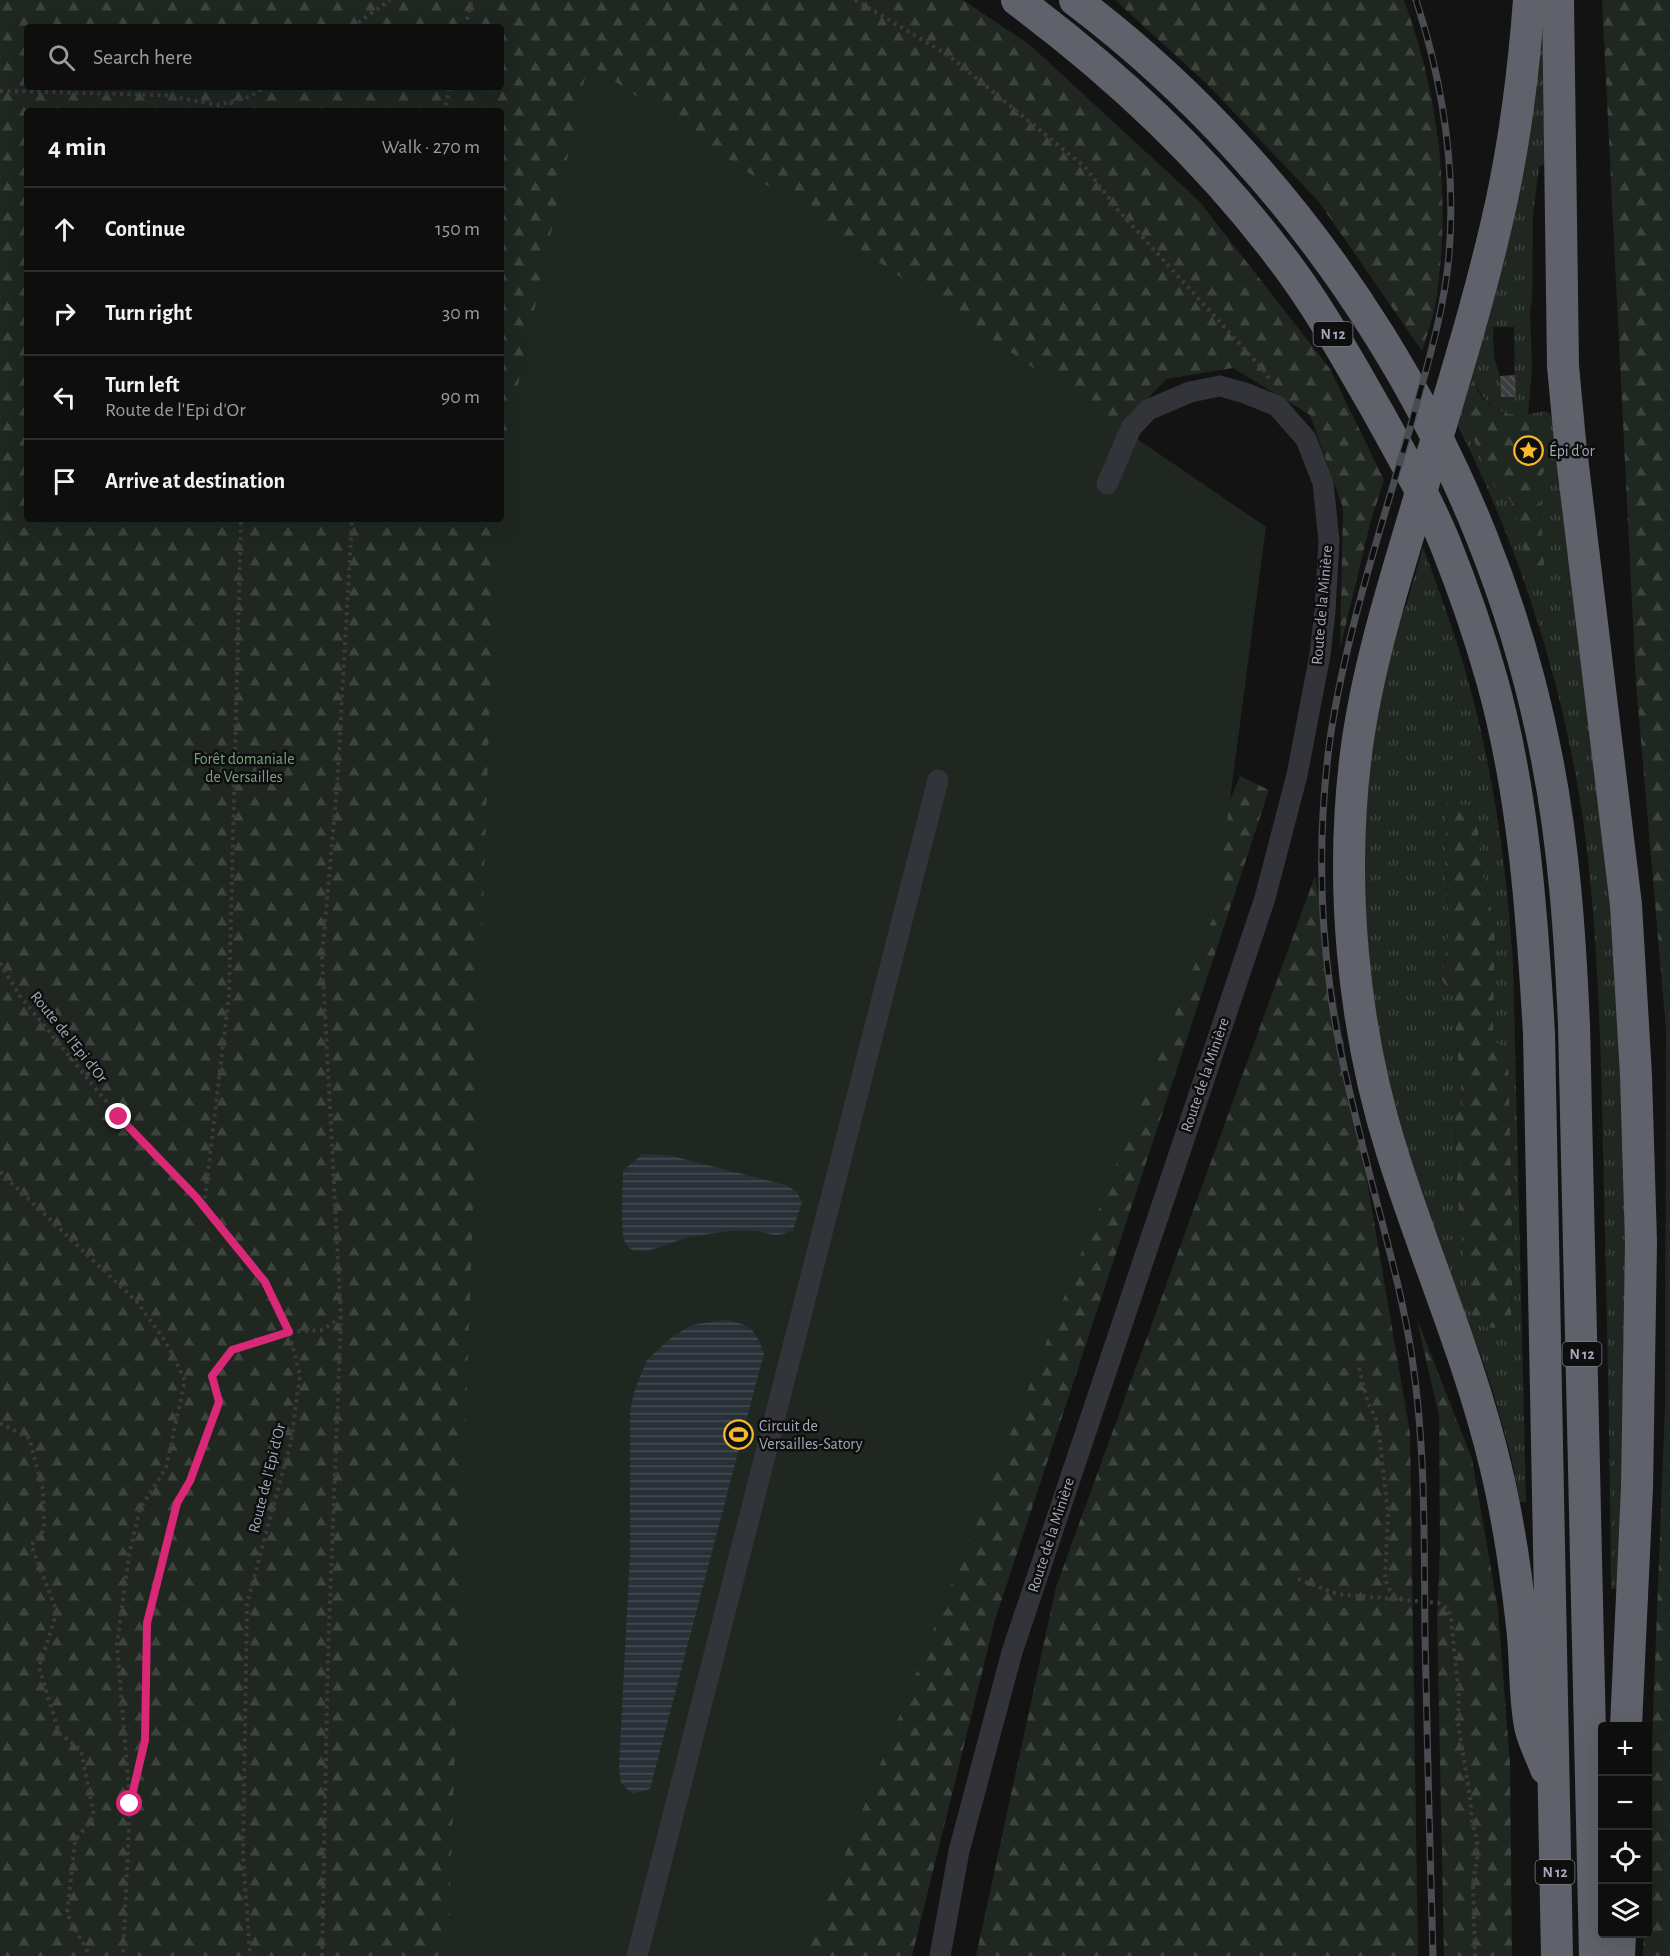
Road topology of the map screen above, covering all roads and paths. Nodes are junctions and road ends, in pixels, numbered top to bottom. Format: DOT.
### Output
graph roads {
  1 [pos="390,0"];
  2 [pos="472,0"];
  3 [pos="855,0"];
  4 [pos="1017,0"];
  5 [pos="1075,0"];
  6 [pos="1529,0"];
  7 [pos="1558,0"];
  8 [pos="356,24"];
  9 [pos="466,24"];
  10 [pos="261,90"];
  11 [pos="449,90"];
  12 [pos="0,91"];
  13 [pos="231,102"];
  14 [pos="232,108"];
  15 [pos="443,108"];
  16 [pos="1277,406"];
  17 [pos="1107,484"];
  18 [pos="240,522"];
  19 [pos="352,522"];
  20 [pos="938,780"];
  21 [pos="0,963"];
  22 [pos="0,1172"];
  23 [pos="204,1206"];
  24 [pos="341,1317"];
  25 [pos="289,1332"];
  26 [pos="1359,1368"];
  27 [pos="0,1423"];
  28 [pos="1298,1579"];
  29 [pos="1405,1601"];
  30 [pos="1626,1722"];
  31 [pos="1554,1788"];
  32 [pos="130,1804"];
  33 [pos="1620,1938"];
  34 [pos="90,1956"];
  35 [pos="123,1956"];
  36 [pos="250,1956"];
  37 [pos="322,1956"];
  38 [pos="637,1956"];
  39 [pos="940,1956"];
  40 [pos="1475,1956"];
  41 [pos="1557,1956"];
  42 [pos="1595,1956"];
  43 [pos="1619,1956"];
  1 -- 8 [label="path"];
  2 -- 9 [label="path"];
  3 -- 16 [label="path"];
  4 -- 31 [label="highway, N 12"];
  5 -- 42 [label="highway, N 12"];
  6 -- 31 [label="highway"];
  7 -- 30 [label="highway"];
  10 -- 13 [label="path"];
  11 -- 15 [label="path"];
  12 -- 13 [label="path"];
  13 -- 14 [label="path"];
  16 -- 17 [label="street, Route de la Minière"];
  16 -- 39 [label="street, Route de la Minière"];
  18 -- 23 [label="path"];
  19 -- 24 [label="path"];
  20 -- 38 [label="street"];
  21 -- 23 [label="path, Route de l'Epi d'Or"];
  22 -- 32 [label="path"];
  23 -- 25 [label="path, Route de l'Epi d'Or"];
  24 -- 25 [label="path"];
  24 -- 37 [label="path"];
  25 -- 32 [label="path"];
  25 -- 36 [label="path, Route de l'Epi d'Or"];
  26 -- 29 [label="path"];
  27 -- 34 [label="path"];
  28 -- 29 [label="path"];
  29 -- 40 [label="path"];
  31 -- 41 [label="highway, N 12"];
  32 -- 35 [label="path"];
  33 -- 43 [label="highway"];
}
